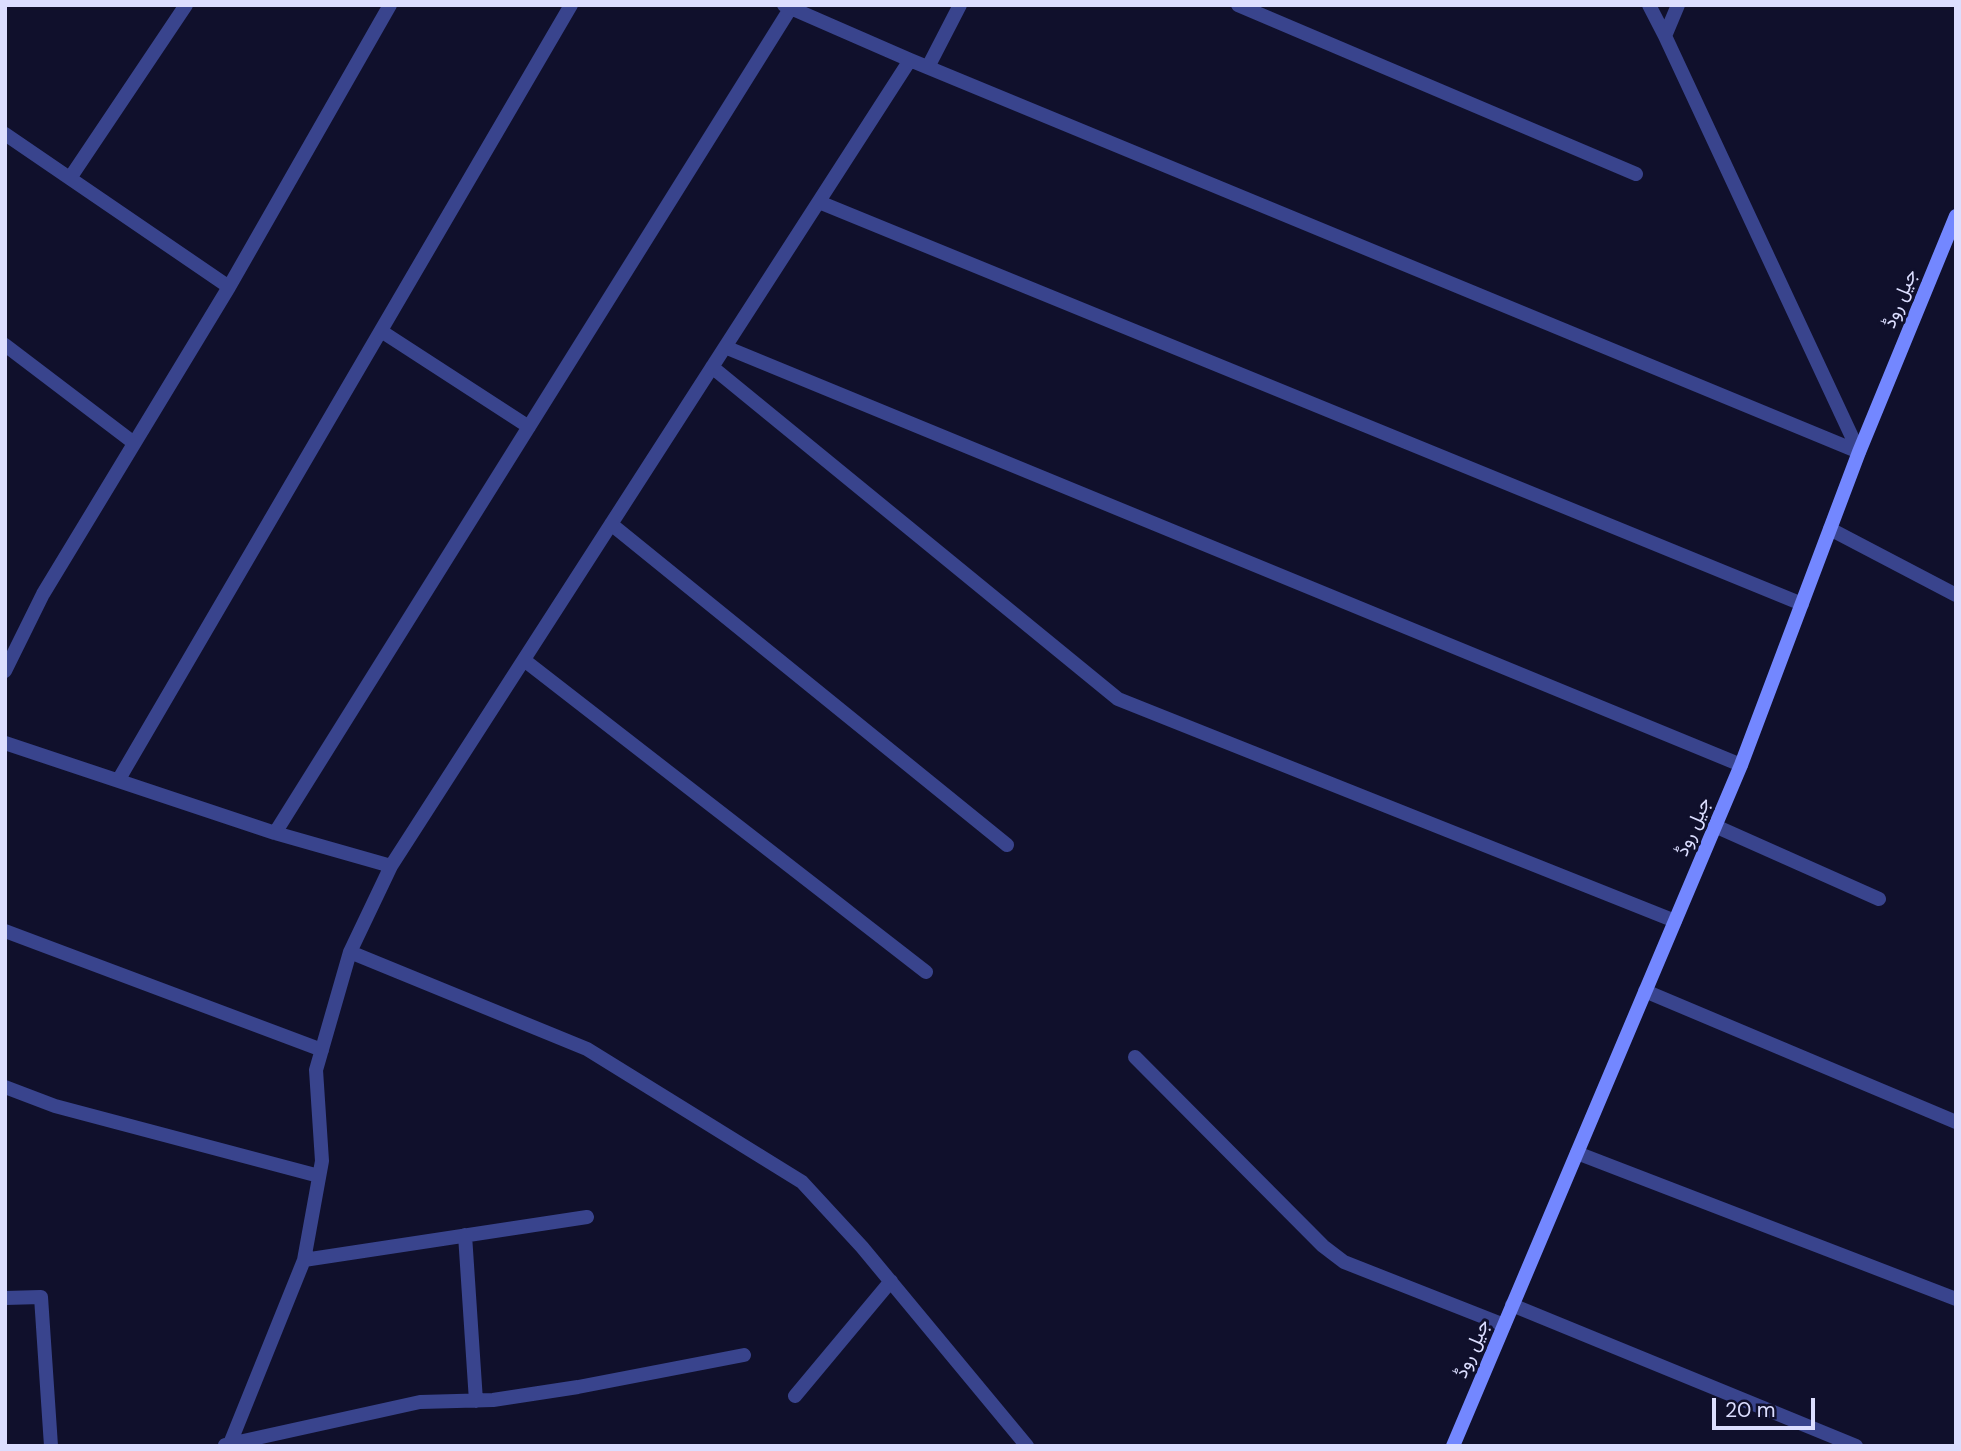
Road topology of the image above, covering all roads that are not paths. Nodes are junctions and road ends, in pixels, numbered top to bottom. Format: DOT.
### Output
graph roads {
  1 [pos="186,5"];
  2 [pos="390,5"];
  3 [pos="571,5"];
  4 [pos="960,5"];
  5 [pos="1238,5"];
  6 [pos="1649,5"];
  7 [pos="1678,5"];
  8 [pos="787,7"];
  9 [pos="1665,36"];
  10 [pos="910,61"];
  11 [pos="928,67"];
  12 [pos="5,134"];
  13 [pos="1636,174"];
  14 [pos="70,178"];
  15 [pos="819,202"];
  16 [pos="1956,216"];
  17 [pos="229,287"];
  18 [pos="381,331"];
  19 [pos="5,345"];
  20 [pos="725,347"];
  21 [pos="712,367"];
  22 [pos="529,427"];
  23 [pos="134,443"];
  24 [pos="1858,452"];
  25 [pos="611,524"];
  26 [pos="1830,529"];
  27 [pos="1956,595"];
  28 [pos="1802,604"];
  29 [pos="524,660"];
  30 [pos="5,671"];
  31 [pos="5,743"];
  32 [pos="1741,765"];
  33 [pos="119,779"];
  34 [pos="1715,826"];
  35 [pos="275,833"];
  36 [pos="1007,845"];
  37 [pos="391,866"];
  38 [pos="1879,899"];
  39 [pos="1675,921"];
  40 [pos="5,931"];
  41 [pos="350,952"];
  42 [pos="926,972"];
  43 [pos="1645,991"];
  44 [pos="322,1050"];
  45 [pos="1135,1057"];
  46 [pos="5,1087"];
  47 [pos="1956,1122"];
  48 [pos="1577,1153"];
  49 [pos="319,1176"];
  50 [pos="587,1217"];
  51 [pos="465,1235"];
  52 [pos="304,1260"];
  53 [pos="891,1282"];
  54 [pos="5,1298"];
  55 [pos="1956,1299"];
  56 [pos="1512,1305"];
  57 [pos="1504,1325"];
  58 [pos="744,1355"];
  59 [pos="795,1396"];
  60 [pos="476,1401"];
  61 [pos="227,1445"];
  62 [pos="51,1446"];
  63 [pos="1027,1446"];
  64 [pos="1453,1446"];
  65 [pos="1856,1446"];
  1 -- 14 [label="street"];
  2 -- 17 [label="street"];
  3 -- 18 [label="street"];
  4 -- 11 [label="street"];
  5 -- 13 [label="street"];
  6 -- 9 [label="street"];
  7 -- 9 [label="street"];
  8 -- 10 [label="street"];
  8 -- 22 [label="street"];
  9 -- 24 [label="street"];
  10 -- 11 [label="street"];
  10 -- 15 [label="street"];
  11 -- 24 [label="street"];
  12 -- 14 [label="street"];
  14 -- 17 [label="street"];
  15 -- 20 [label="street"];
  15 -- 28 [label="street"];
  16 -- 24 [label="main road, جیل روڈ"];
  17 -- 23 [label="street"];
  18 -- 22 [label="street"];
  18 -- 33 [label="street"];
  19 -- 23 [label="street"];
  20 -- 21 [label="street"];
  20 -- 32 [label="street"];
  21 -- 25 [label="street"];
  21 -- 39 [label="street"];
  22 -- 35 [label="street"];
  23 -- 30 [label="street"];
  24 -- 26 [label="main road, جیل روڈ"];
  25 -- 29 [label="street"];
  25 -- 36 [label="street"];
  26 -- 27 [label="street"];
  26 -- 28 [label="main road, جیل روڈ"];
  28 -- 32 [label="main road, جیل روڈ"];
  29 -- 37 [label="street"];
  29 -- 42 [label="street"];
  31 -- 33 [label="street"];
  32 -- 34 [label="main road, جیل روڈ"];
  33 -- 35 [label="street"];
  34 -- 38 [label="street"];
  34 -- 39 [label="main road, جیل روڈ"];
  35 -- 37 [label="street"];
  37 -- 41 [label="street"];
  39 -- 43 [label="main road, جیل روڈ"];
  40 -- 44 [label="street"];
  41 -- 44 [label="street"];
  41 -- 53 [label="street"];
  43 -- 47 [label="street"];
  43 -- 48 [label="main road, جیل روڈ"];
  44 -- 49 [label="street"];
  45 -- 57 [label="street"];
  46 -- 49 [label="street"];
  48 -- 55 [label="street"];
  48 -- 56 [label="main road, جیل روڈ"];
  49 -- 52 [label="street"];
  50 -- 51 [label="street"];
  51 -- 52 [label="street"];
  51 -- 60 [label="street"];
  52 -- 61 [label="street"];
  53 -- 59 [label="street"];
  53 -- 63 [label="street"];
  54 -- 62 [label="street"];
  56 -- 57 [label="main road, جیل روڈ"];
  56 -- 65 [label="street"];
  57 -- 64 [label="main road, جیل روڈ"];
  58 -- 60 [label="street"];
  60 -- 61 [label="street"];
}
